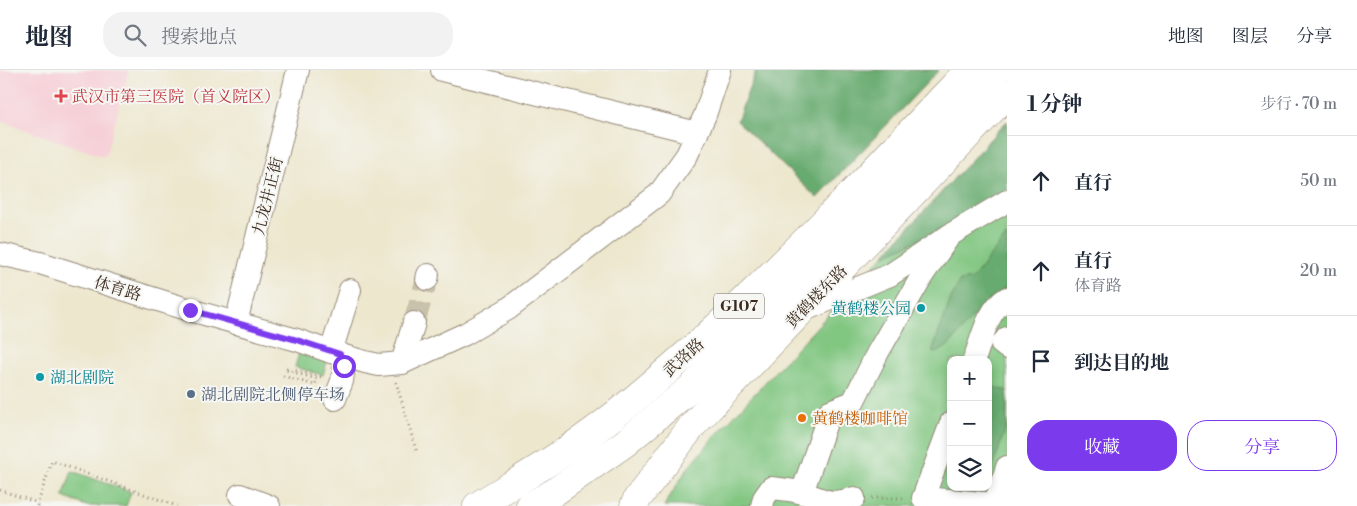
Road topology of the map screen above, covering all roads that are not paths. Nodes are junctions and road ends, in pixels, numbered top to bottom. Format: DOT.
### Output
graph roads {
  1 [pos="298,70"];
  2 [pos="442,70"];
  3 [pos="720,70"];
  4 [pos="969,70"];
  5 [pos="998,70"];
  6 [pos="1007,94"];
  7 [pos="697,133"];
  8 [pos="1007,201"];
  9 [pos="950,235"];
  10 [pos="0,254"];
  11 [pos="350,290"];
  12 [pos="1007,298"];
  13 [pos="804,310"];
  14 [pos="236,323"];
  15 [pos="414,323"];
  16 [pos="1007,338"];
  17 [pos="1007,348"];
  18 [pos="335,353"];
  19 [pos="975,356"];
  20 [pos="399,372"];
  21 [pos="327,393"];
  22 [pos="947,434"];
  23 [pos="1007,467"];
  24 [pos="802,493"];
  25 [pos="240,495"];
  26 [pos="846,503"];
  27 [pos="994,505"];
  28 [pos="269,506"];
  29 [pos="477,506"];
  30 [pos="530,506"];
  31 [pos="634,506"];
  32 [pos="762,506"];
  1 -- 14 [label="street, 九龙井正街"];
  2 -- 7 [label="street"];
  3 -- 7 [label="street"];
  4 -- 29 [label="main road, 武珞路 / G107"];
  5 -- 30 [label="main road, 武珞路 / G107"];
  6 -- 13 [label="main road, 黄鹤楼东路"];
  7 -- 20 [label="street"];
  8 -- 9 [label="street"];
  9 -- 13 [label="street"];
  9 -- 24 [label="street"];
  10 -- 14 [label="street, 体育路"];
  11 -- 18 [label="street"];
  12 -- 19 [label="street"];
  13 -- 31 [label="main road, 黄鹤楼东路"];
  14 -- 18 [label="street, 体育路"];
  15 -- 20 [label="street"];
  16 -- 17 [label="street"];
  18 -- 20 [label="street, 体育路"];
  18 -- 21 [label="street"];
  22 -- 27 [label="street"];
  23 -- 27 [label="street"];
  24 -- 26 [label="street"];
  24 -- 32 [label="street"];
  25 -- 28 [label="street"];
}
